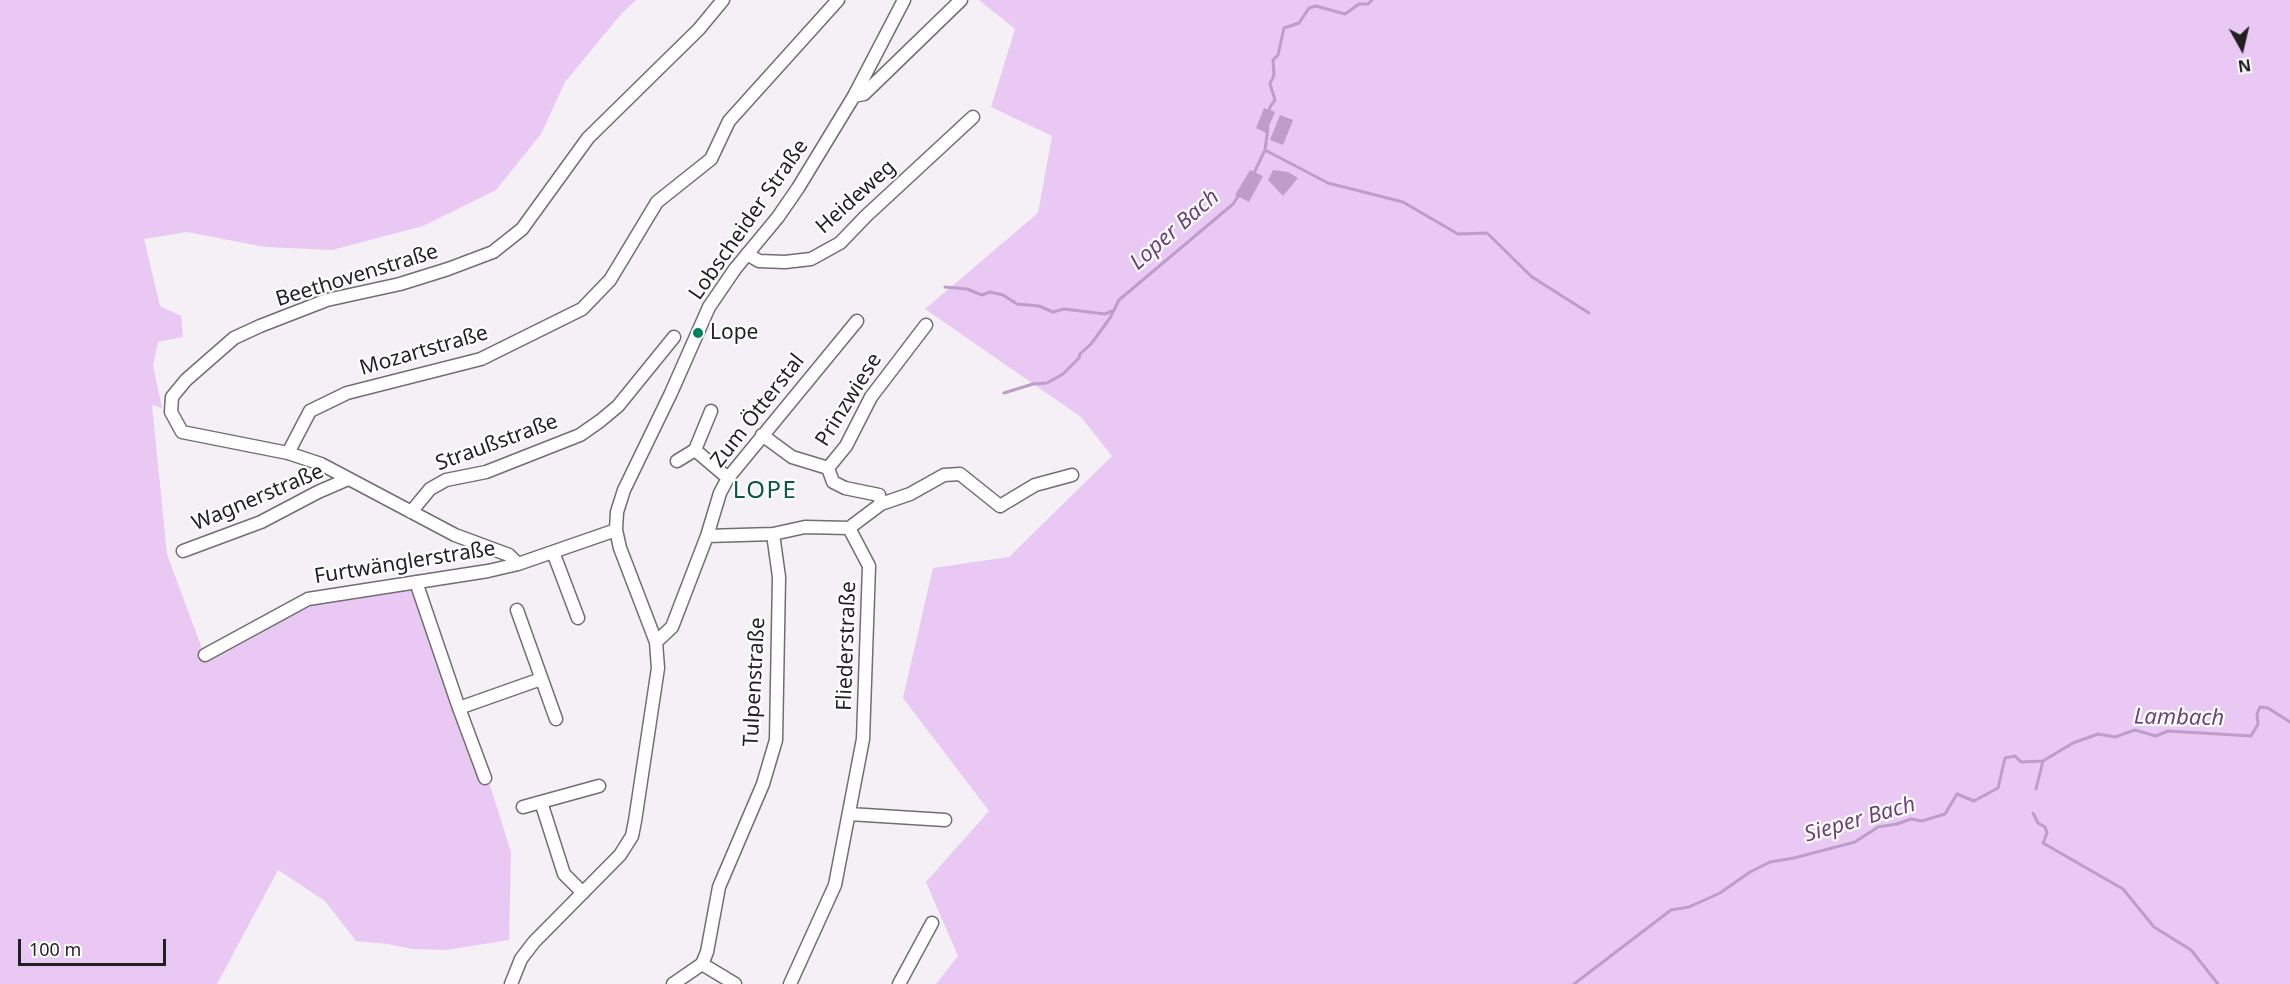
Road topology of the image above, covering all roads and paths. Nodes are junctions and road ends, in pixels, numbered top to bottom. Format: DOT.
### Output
graph roads {
  1 [pos="723,0"];
  2 [pos="838,0"];
  3 [pos="904,0"];
  4 [pos="962,0"];
  5 [pos="854,96"];
  6 [pos="973,117"];
  7 [pos="747,254"];
  8 [pos="857,321"];
  9 [pos="926,324"];
  10 [pos="674,337"];
  11 [pos="711,411"];
  12 [pos="762,435"];
  13 [pos="695,450"];
  14 [pos="288,453"];
  15 [pos="677,461"];
  16 [pos="828,468"];
  17 [pos="1072,475"];
  18 [pos="728,478"];
  19 [pos="348,479"];
  20 [pos="881,504"];
  21 [pos="411,512"];
  22 [pos="849,528"];
  23 [pos="616,530"];
  24 [pos="772,534"];
  25 [pos="707,536"];
  26 [pos="183,551"];
  27 [pos="553,552"];
  28 [pos="518,564"];
  29 [pos="416,582"];
  30 [pos="518,610"];
  31 [pos="578,618"];
  32 [pos="656,642"];
  33 [pos="205,655"];
  34 [pos="541,679"];
  35 [pos="459,708"];
  36 [pos="556,719"];
  37 [pos="485,778"];
  38 [pos="599,786"];
  39 [pos="541,802"];
  40 [pos="523,807"];
  41 [pos="849,813"];
  42 [pos="945,820"];
  43 [pos="583,893"];
  44 [pos="932,923"];
  45 [pos="702,964"];
  46 [pos="511,984"];
  47 [pos="673,984"];
  48 [pos="735,984"];
  49 [pos="790,984"];
  50 [pos="899,984"];
  1 -- 14 [label="street, Beethovenstraße"];
  2 -- 14 [label="street, Mozartstraße"];
  3 -- 5 [label="street, Lobscheider Straße"];
  4 -- 5 [label="street, Lobscheider Straße"];
  5 -- 7 [label="street, Lobscheider Straße"];
  6 -- 7 [label="street, Heideweg"];
  7 -- 23 [label="street, Lobscheider Straße"];
  8 -- 12 [label="street, Zum Ötterstal"];
  9 -- 16 [label="street, Prinzwiese"];
  10 -- 21 [label="street, Straußstraße"];
  11 -- 13 [label="street"];
  12 -- 16 [label="street"];
  12 -- 18 [label="street, Zum Ötterstal"];
  13 -- 15 [label="street"];
  13 -- 18 [label="street"];
  14 -- 19 [label="street, Beethovenstraße"];
  16 -- 20 [label="street"];
  17 -- 20 [label="street"];
  18 -- 25 [label="street, Zum Ötterstal"];
  19 -- 21 [label="street, Beethovenstraße"];
  19 -- 26 [label="street, Wagnerstraße"];
  20 -- 22 [label="street"];
  21 -- 28 [label="street, Beethovenstraße"];
  22 -- 24 [label="street"];
  22 -- 41 [label="street, Fliederstraße"];
  23 -- 27 [label="street"];
  23 -- 32 [label="street, Lobscheider Straße"];
  24 -- 25 [label="street"];
  24 -- 45 [label="street, Tulpenstraße"];
  25 -- 32 [label="street"];
  27 -- 28 [label="street"];
  27 -- 31 [label="street"];
  28 -- 29 [label="street, Furtwänglerstraße"];
  29 -- 33 [label="street, Furtwänglerstraße"];
  29 -- 35 [label="street"];
  30 -- 34 [label="street"];
  32 -- 43 [label="street, Lobscheider Straße"];
  34 -- 35 [label="street"];
  34 -- 36 [label="street"];
  35 -- 37 [label="street"];
  38 -- 39 [label="street"];
  39 -- 40 [label="street"];
  39 -- 43 [label="street"];
  41 -- 42 [label="street"];
  41 -- 49 [label="street, Fliederstraße"];
  43 -- 46 [label="street, Lobscheider Straße"];
  44 -- 50 [label="street"];
  45 -- 47 [label="street"];
  45 -- 48 [label="street"];
}
